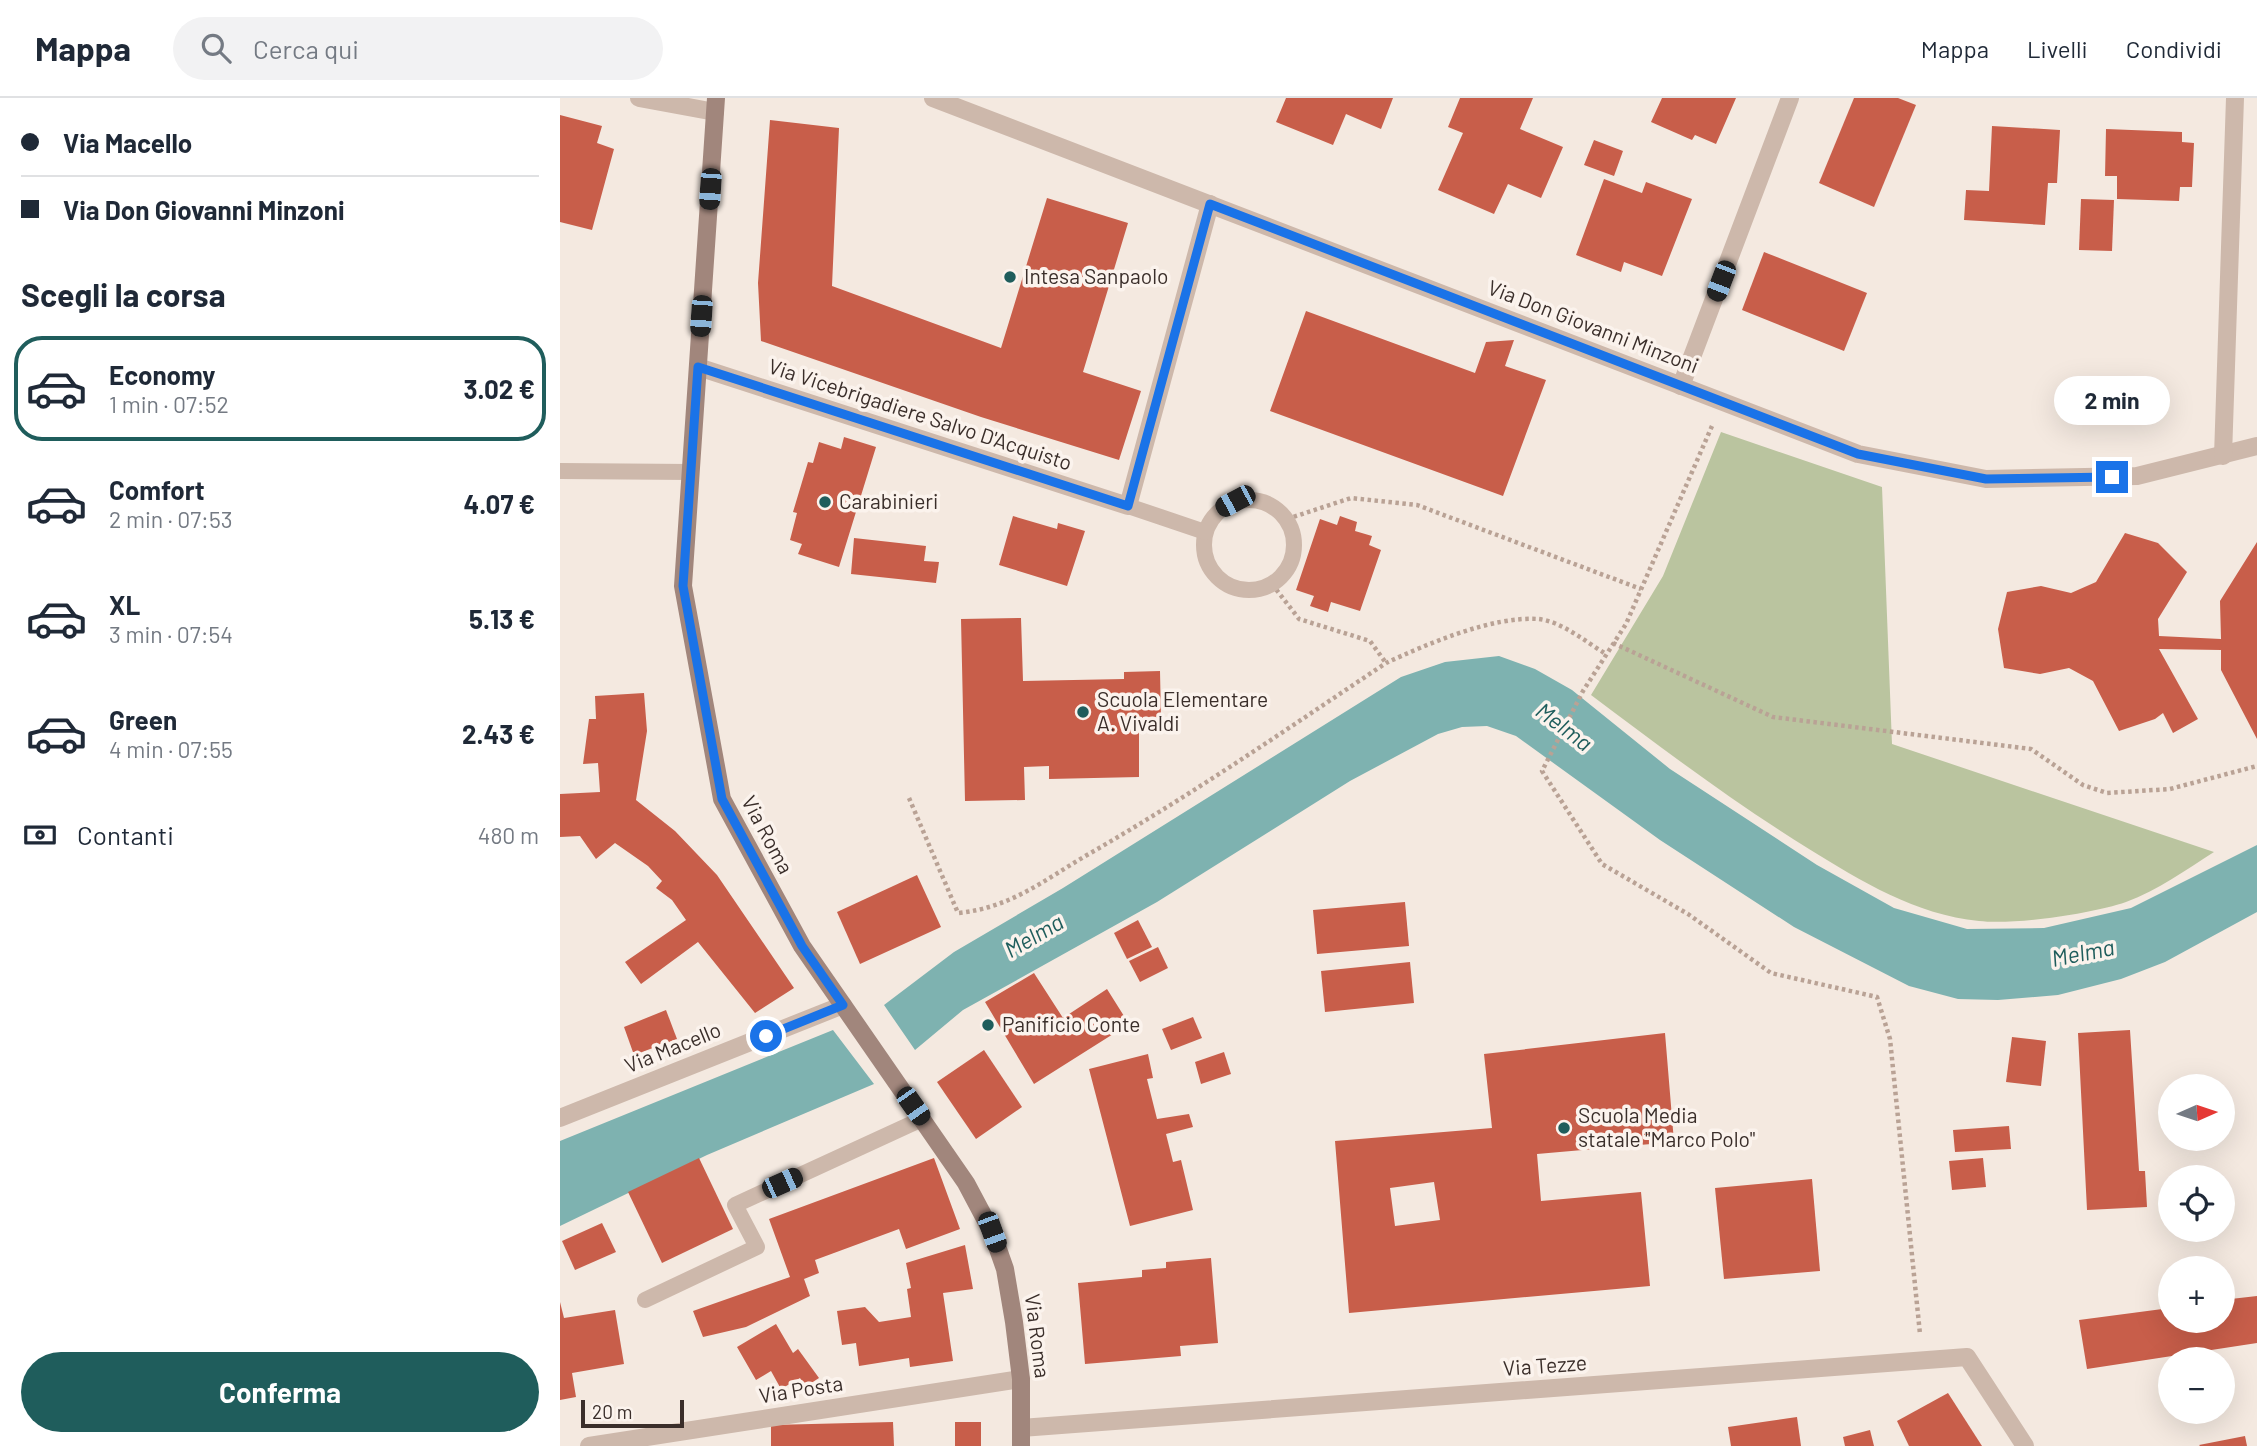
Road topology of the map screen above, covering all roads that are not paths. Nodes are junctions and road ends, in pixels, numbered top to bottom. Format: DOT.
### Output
graph roads {
  1 [pos="639,98"];
  2 [pos="933,98"];
  3 [pos="1790,98"];
  4 [pos="2235,98"];
  5 [pos="715,105"];
  6 [pos="1210,204"];
  7 [pos="698,367"];
  8 [pos="1681,386"];
  9 [pos="2257,446"];
  10 [pos="2223,456"];
  11 [pos="560,471"];
  12 [pos="691,472"];
  13 [pos="1128,506"];
  14 [pos="1205,532"];
  15 [pos="843,1005"];
  16 [pos="560,1118"];
  17 [pos="922,1119"];
  18 [pos="645,1300"];
  19 [pos="1021,1379"];
  20 [pos="1021,1437"];
  21 [pos="589,1446"];
  22 [pos="2025,1446"];
  1 -- 5 [label="street"];
  2 -- 6 [label="street, Via Don Giovanni Minzoni"];
  3 -- 8 [label="street"];
  4 -- 10 [label="street"];
  5 -- 7 [label="street, Via Roma"];
  6 -- 8 [label="street, Via Don Giovanni Minzoni"];
  6 -- 13 [label="street"];
  7 -- 12 [label="street, Via Roma"];
  7 -- 13 [label="street, Via Vicebrigadiere Salvo D'Acquisto"];
  8 -- 10 [label="street, Via Don Giovanni Minzoni"];
  9 -- 10 [label="street, Via Don Giovanni Minzoni"];
  11 -- 12 [label="lane"];
  12 -- 15 [label="street, Via Roma"];
  13 -- 14 [label="lane"];
  14 -- 14 [label="lane"];
  15 -- 16 [label="street, Via Macello"];
  15 -- 17 [label="street, Via Roma"];
  17 -- 18 [label="lane"];
  17 -- 19 [label="street, Via Roma"];
  19 -- 20 [label="street, Via Roma"];
  19 -- 21 [label="street, Via Posta"];
  20 -- 22 [label="street, Via Tezze"];
}
